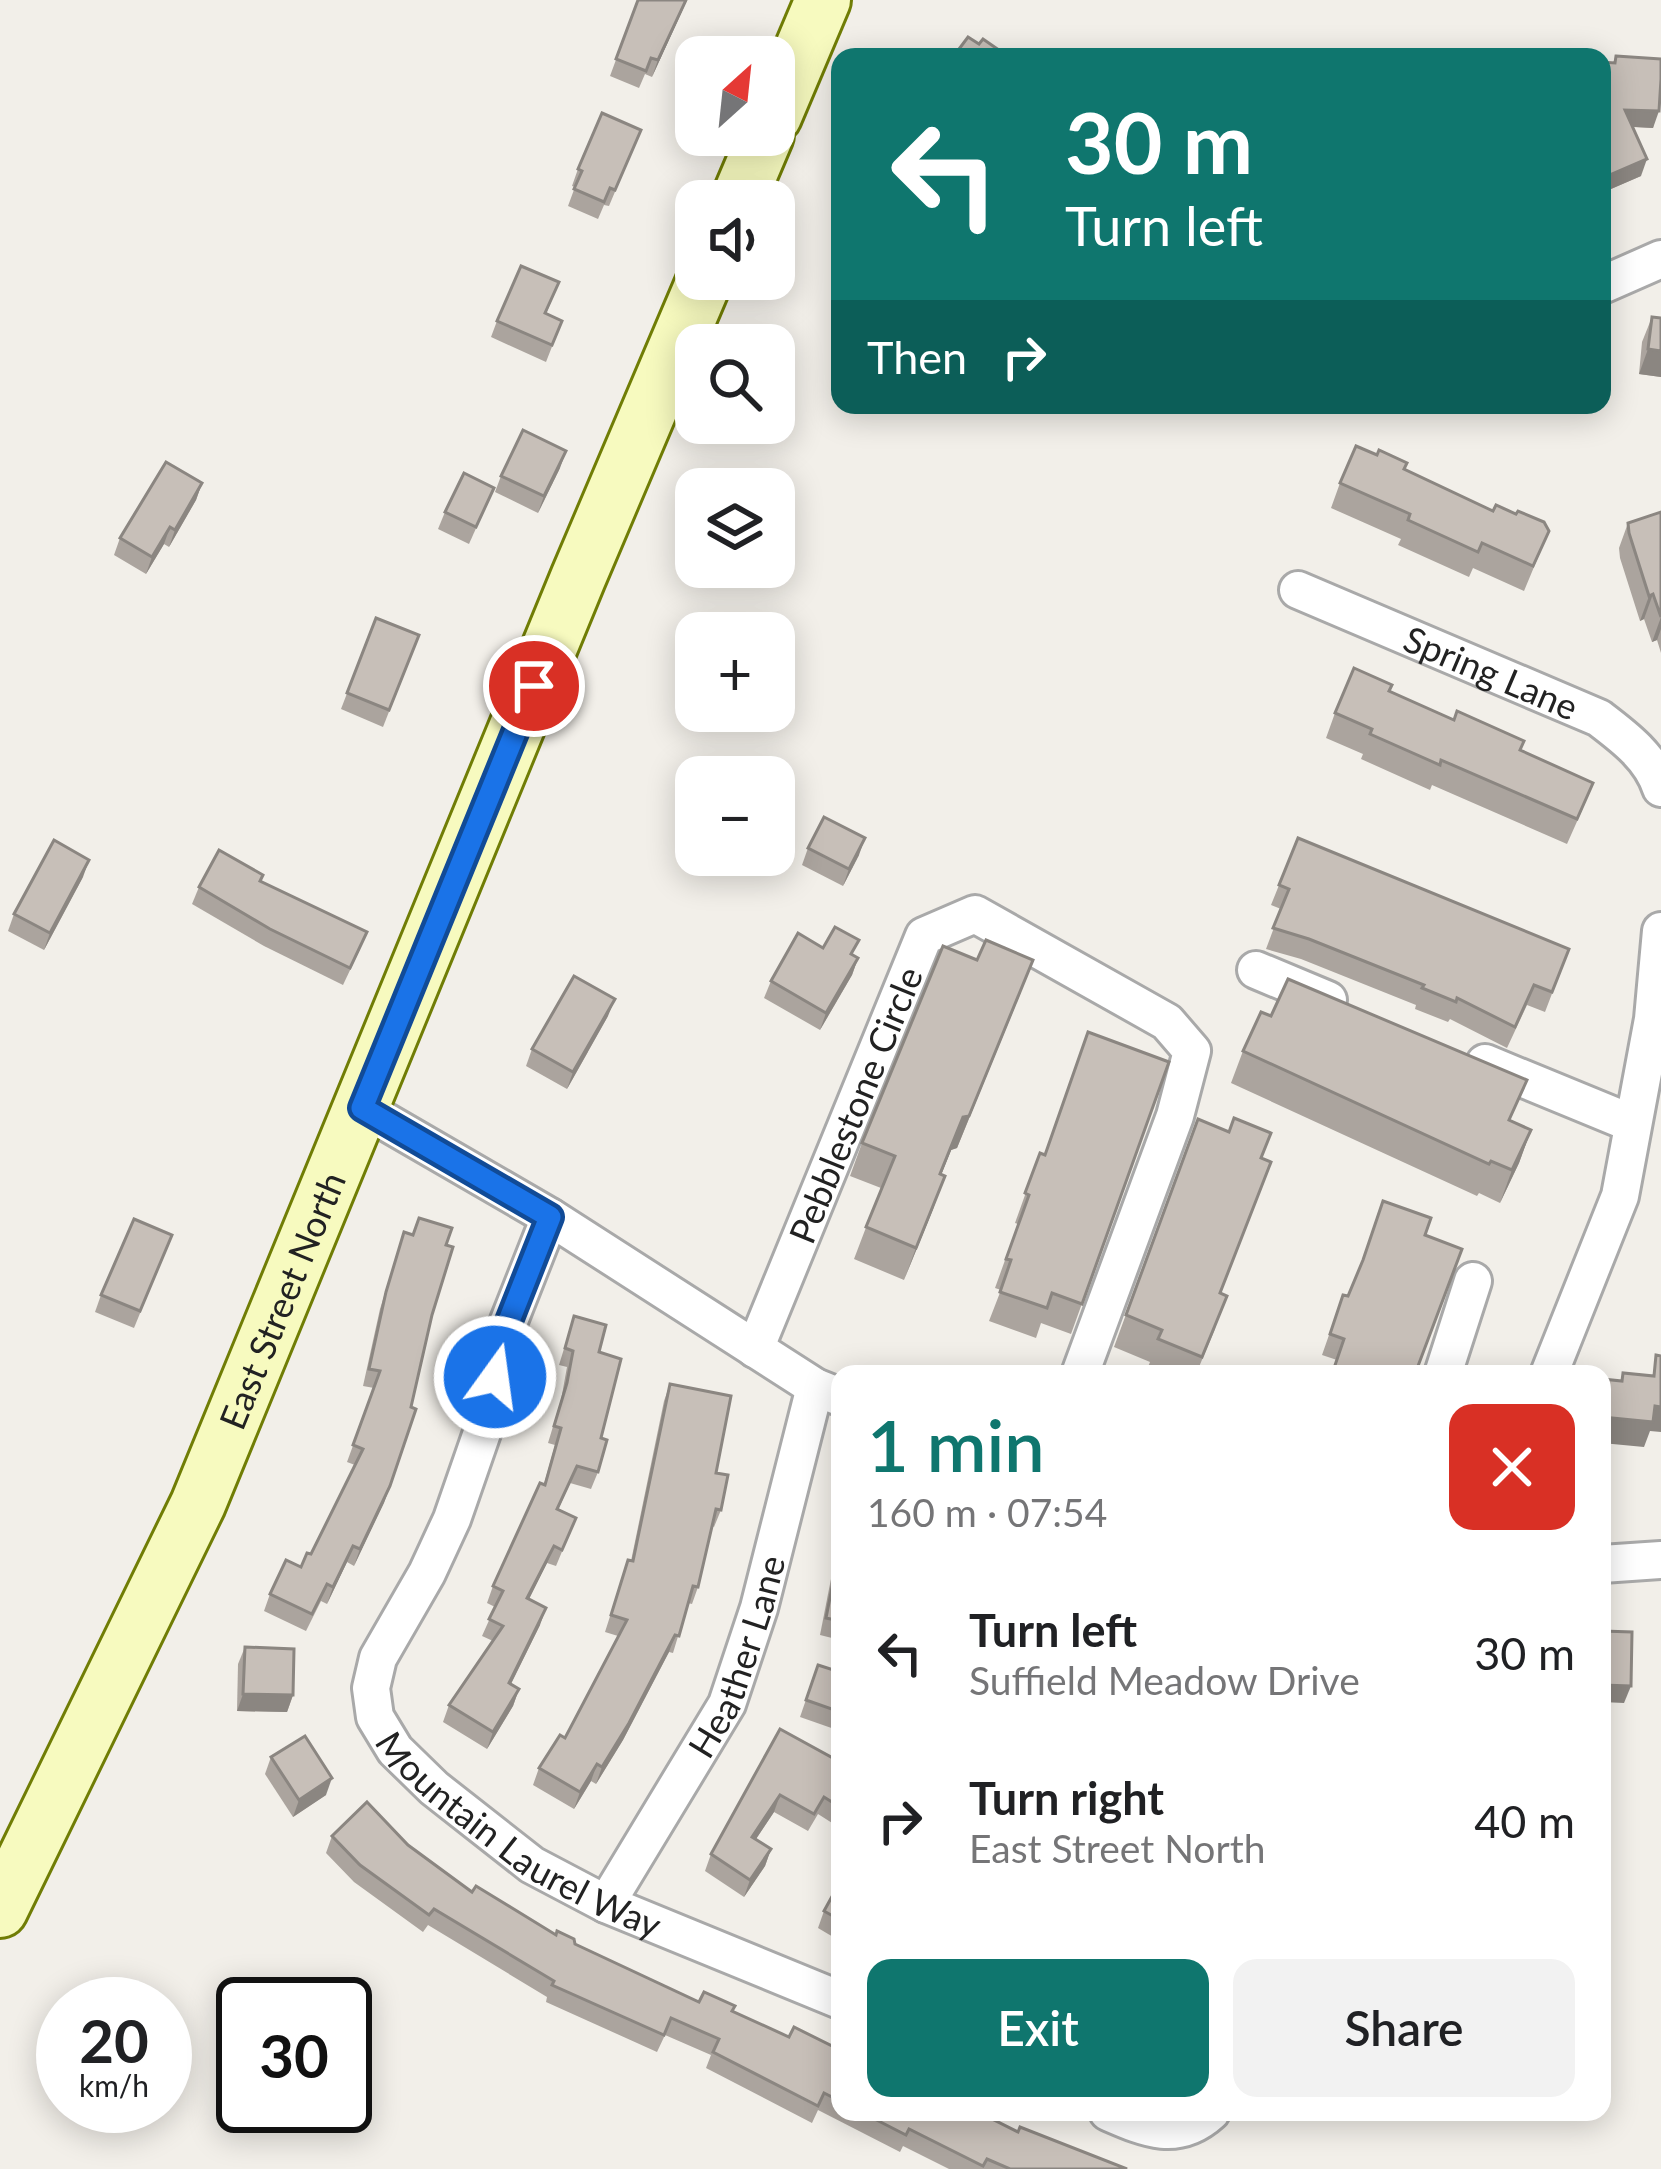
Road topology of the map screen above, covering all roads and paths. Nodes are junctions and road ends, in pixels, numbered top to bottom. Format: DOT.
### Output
graph roads {
  1 [pos="823,0"];
  2 [pos="795,66"];
  3 [pos="1661,259"];
  4 [pos="1611,281"];
  5 [pos="696,300"];
  6 [pos="1298,590"];
  7 [pos="1661,788"];
  8 [pos="1661,931"];
  9 [pos="1256,970"];
  10 [pos="1366,1015"];
  11 [pos="1455,1051"];
  12 [pos="362,1108"];
  13 [pos="1631,1123"];
  14 [pos="550,1217"];
  15 [pos="1473,1281"];
  16 [pos="755,1349"];
  17 [pos="1083,1365"];
  18 [pos="1446,1365"];
  19 [pos="1553,1365"];
  20 [pos="828,1392"];
  21 [pos="1661,1560"];
  22 [pos="1611,1563"];
  23 [pos="606,1904"];
  24 [pos="0,1910"];
  25 [pos="831,1996"];
  26 [pos="1129,2121"];
  27 [pos="1201,2121"];
  1 -- 2 [label="main road"];
  3 -- 4 [label="street"];
  5 -- 12 [label="main road, East Street North"];
  6 -- 7 [label="street, Spring Lane"];
  8 -- 13 [label="street"];
  9 -- 10 [label="street"];
  11 -- 13 [label="street"];
  12 -- 14 [label="street"];
  12 -- 24 [label="main road, East Street North"];
  13 -- 19 [label="street"];
  14 -- 16 [label="street"];
  14 -- 23 [label="street, Mountain Laurel Way"];
  15 -- 18 [label="street"];
  16 -- 17 [label="street, Pebblestone Circle"];
  16 -- 20 [label="street"];
  20 -- 23 [label="street, Heather Lane"];
  21 -- 22 [label="street"];
  23 -- 25 [label="street, Mountain Laurel Way"];
  26 -- 27 [label="street"];
}
